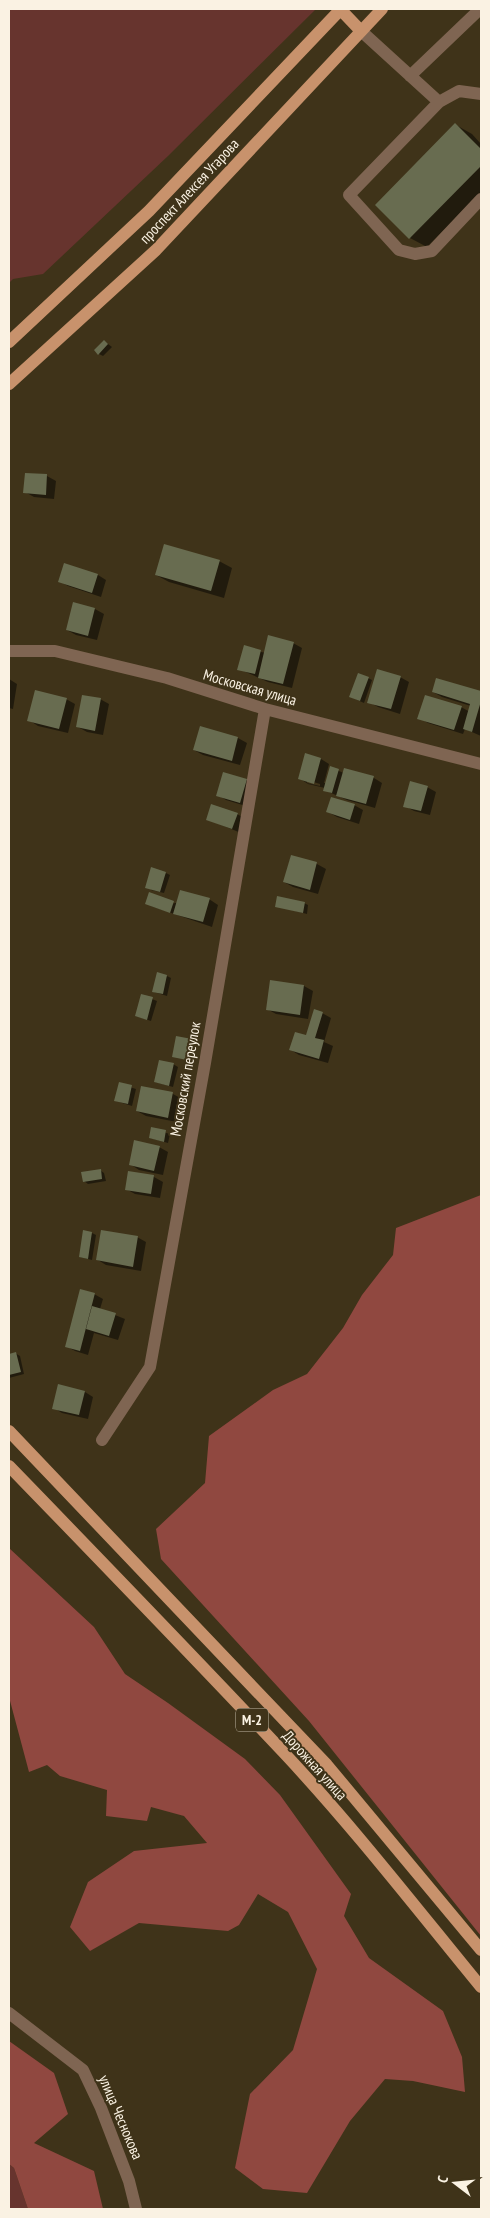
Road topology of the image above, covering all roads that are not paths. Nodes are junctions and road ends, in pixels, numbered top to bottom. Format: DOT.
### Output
graph roads {
  1 [pos="341,9"];
  2 [pos="382,9"];
  3 [pos="480,9"];
  4 [pos="360,30"];
  5 [pos="410,76"];
  6 [pos="481,94"];
  7 [pos="439,102"];
  8 [pos="481,199"];
  9 [pos="9,342"];
  10 [pos="9,384"];
  11 [pos="9,651"];
  12 [pos="265,709"];
  13 [pos="481,764"];
  14 [pos="9,1431"];
  15 [pos="102,1440"];
  16 [pos="9,1466"];
  17 [pos="481,1950"];
  18 [pos="481,1987"];
  19 [pos="9,2013"];
  20 [pos="136,2209"];
  1 -- 4 [label="main road"];
  1 -- 9 [label="main road, проспект Алексея Угарова"];
  2 -- 4 [label="main road, проспект Алексея Угарова"];
  3 -- 5 [label="street"];
  4 -- 5 [label="street"];
  4 -- 10 [label="main road, проспект Алексея Угарова"];
  5 -- 7 [label="street"];
  6 -- 7 [label="street"];
  7 -- 8 [label="street"];
  11 -- 12 [label="street, Московская улица"];
  12 -- 13 [label="street, Московская улица"];
  12 -- 15 [label="street, Московский переулок"];
  14 -- 17 [label="main road, Дорожная улица / М-2"];
  16 -- 18 [label="main road, Дорожная улица / М-2"];
  19 -- 20 [label="street, улица Чеснокова"];
}
